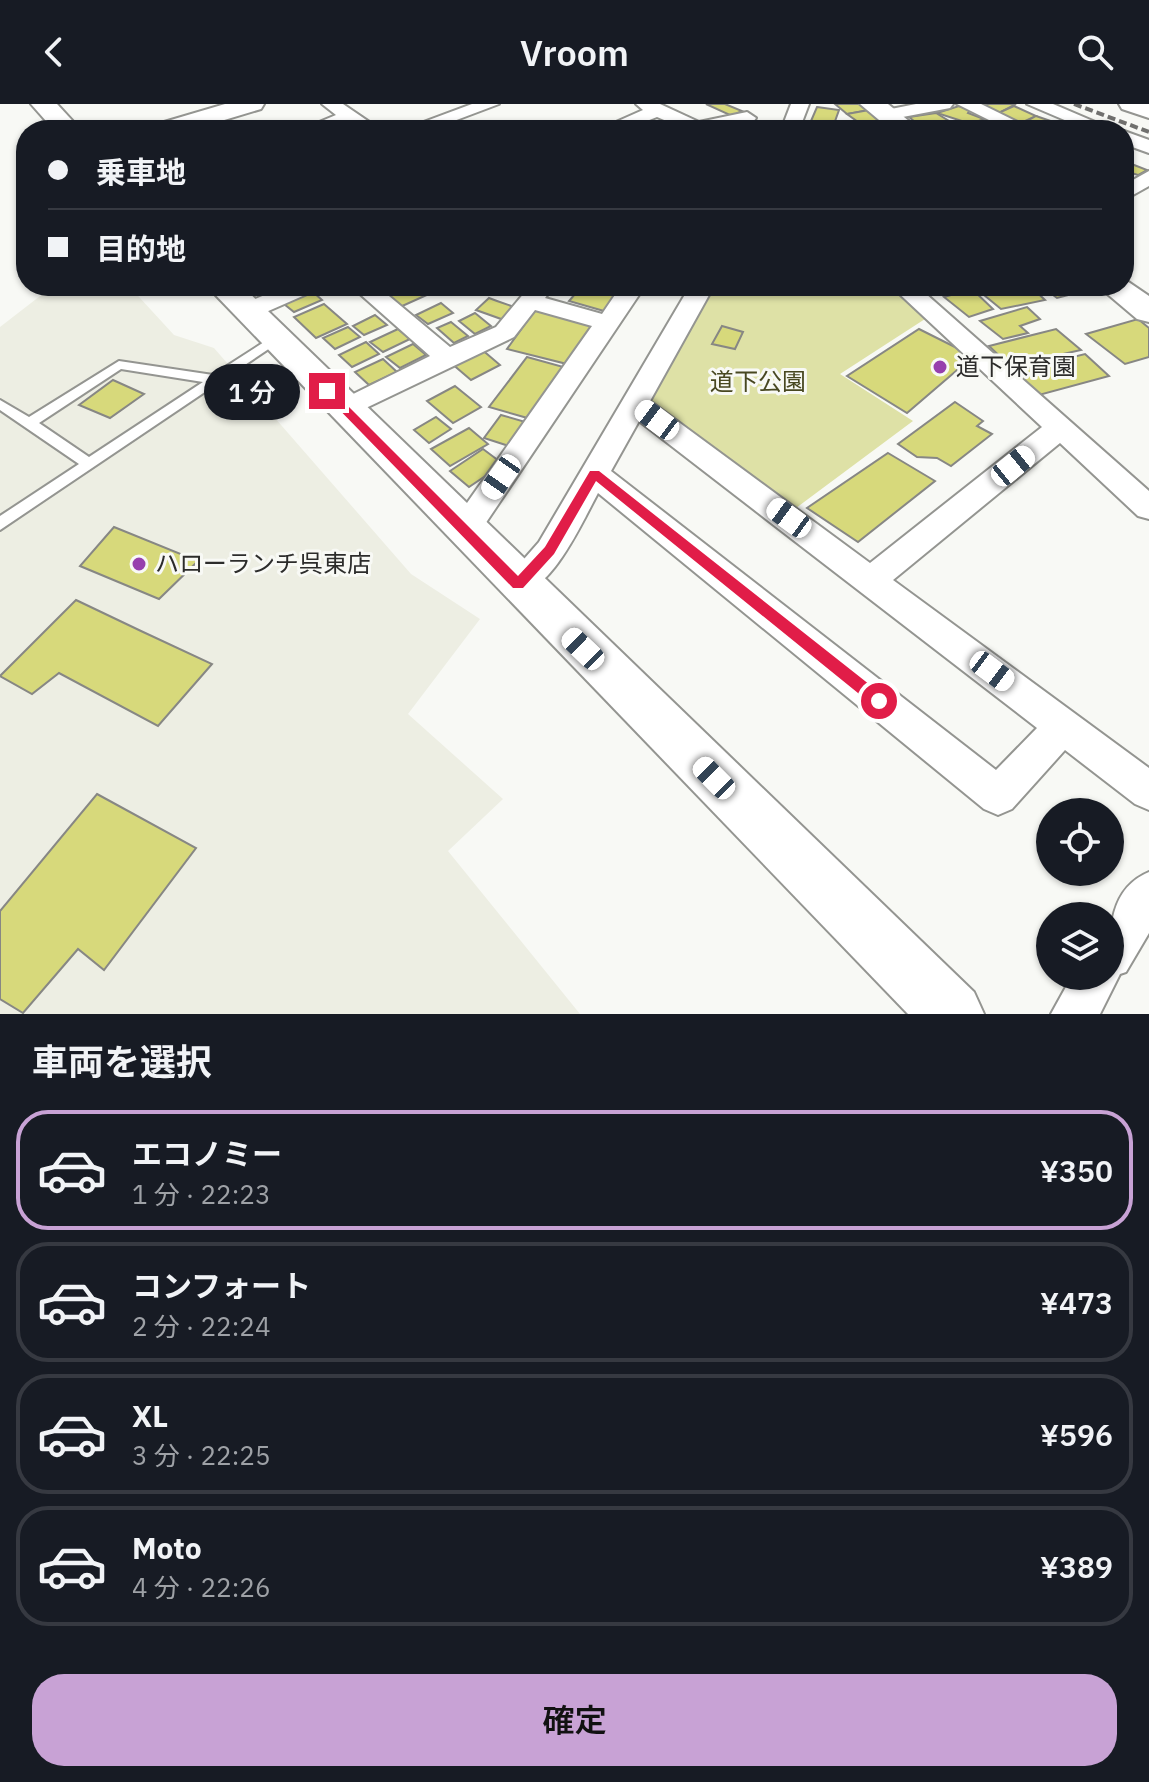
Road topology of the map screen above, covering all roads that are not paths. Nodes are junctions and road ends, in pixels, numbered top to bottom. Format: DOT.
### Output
graph roads {
  1 [pos="43,104"];
  2 [pos="249,104"];
  3 [pos="331,104"];
  4 [pos="490,104"];
  5 [pos="944,104"];
  6 [pos="966,104"];
  7 [pos="1036,104"];
  8 [pos="1131,104"];
  9 [pos="652,107"];
  10 [pos="1149,111"];
  11 [pos="350,116"];
  12 [pos="889,116"];
  13 [pos="58,120"];
  14 [pos="196,120"];
  15 [pos="338,120"];
  16 [pos="356,120"];
  17 [pos="441,120"];
  18 [pos="627,120"];
  19 [pos="684,120"];
  20 [pos="1002,120"];
  21 [pos="1067,120"];
  22 [pos="1149,177"];
  23 [pos="1134,193"];
  24 [pos="284,296"];
  25 [pos="375,296"];
  26 [pos="534,296"];
  27 [pos="541,296"];
  28 [pos="626,296"];
  29 [pos="696,296"];
  30 [pos="914,296"];
  31 [pos="1127,296"];
  32 [pos="249,312"];
  33 [pos="1149,312"];
  34 [pos="608,323"];
  35 [pos="447,358"];
  36 [pos="214,379"];
  37 [pos="0,404"];
  38 [pos="635,404"];
  39 [pos="345,409"];
  40 [pos="31,422"];
  41 [pos="1060,428"];
  42 [pos="88,463"];
  43 [pos="595,474"];
  44 [pos="1149,508"];
  45 [pos="0,524"];
  46 [pos="466,528"];
  47 [pos="872,579"];
  48 [pos="518,584"];
  49 [pos="1064,725"];
  50 [pos="1149,791"];
  51 [pos="1149,893"];
  52 [pos="1124,933"];
  53 [pos="1089,990"];
  54 [pos="952,1014"];
  55 [pos="1074,1014"];
  1 -- 13 [label="street"];
  2 -- 14 [label="street"];
  3 -- 11 [label="street"];
  4 -- 17 [label="street"];
  5 -- 12 [label="street"];
  6 -- 20 [label="street"];
  7 -- 21 [label="street"];
  8 -- 10 [label="street"];
  9 -- 18 [label="street"];
  9 -- 19 [label="street"];
  11 -- 15 [label="street"];
  11 -- 16 [label="street"];
  22 -- 23 [label="street"];
  24 -- 32 [label="street"];
  25 -- 35 [label="street"];
  26 -- 35 [label="street"];
  27 -- 34 [label="street"];
  28 -- 34 [label="street"];
  29 -- 38 [label="street"];
  30 -- 41 [label="street"];
  31 -- 33 [label="street"];
  32 -- 36 [label="lane"];
  32 -- 39 [label="street"];
  34 -- 46 [label="street"];
  35 -- 39 [label="street"];
  36 -- 40 [label="lane"];
  36 -- 42 [label="lane"];
  37 -- 40 [label="lane"];
  38 -- 43 [label="street"];
  38 -- 47 [label="street"];
  39 -- 46 [label="street"];
  40 -- 42 [label="lane"];
  41 -- 44 [label="street"];
  41 -- 47 [label="street"];
  42 -- 45 [label="lane"];
  43 -- 48 [label="street"];
  43 -- 49 [label="street"];
  46 -- 48 [label="street"];
  47 -- 49 [label="street"];
  48 -- 54 [label="street"];
  49 -- 50 [label="street"];
  51 -- 52 [label="street"];
  53 -- 55 [label="street"];
}
